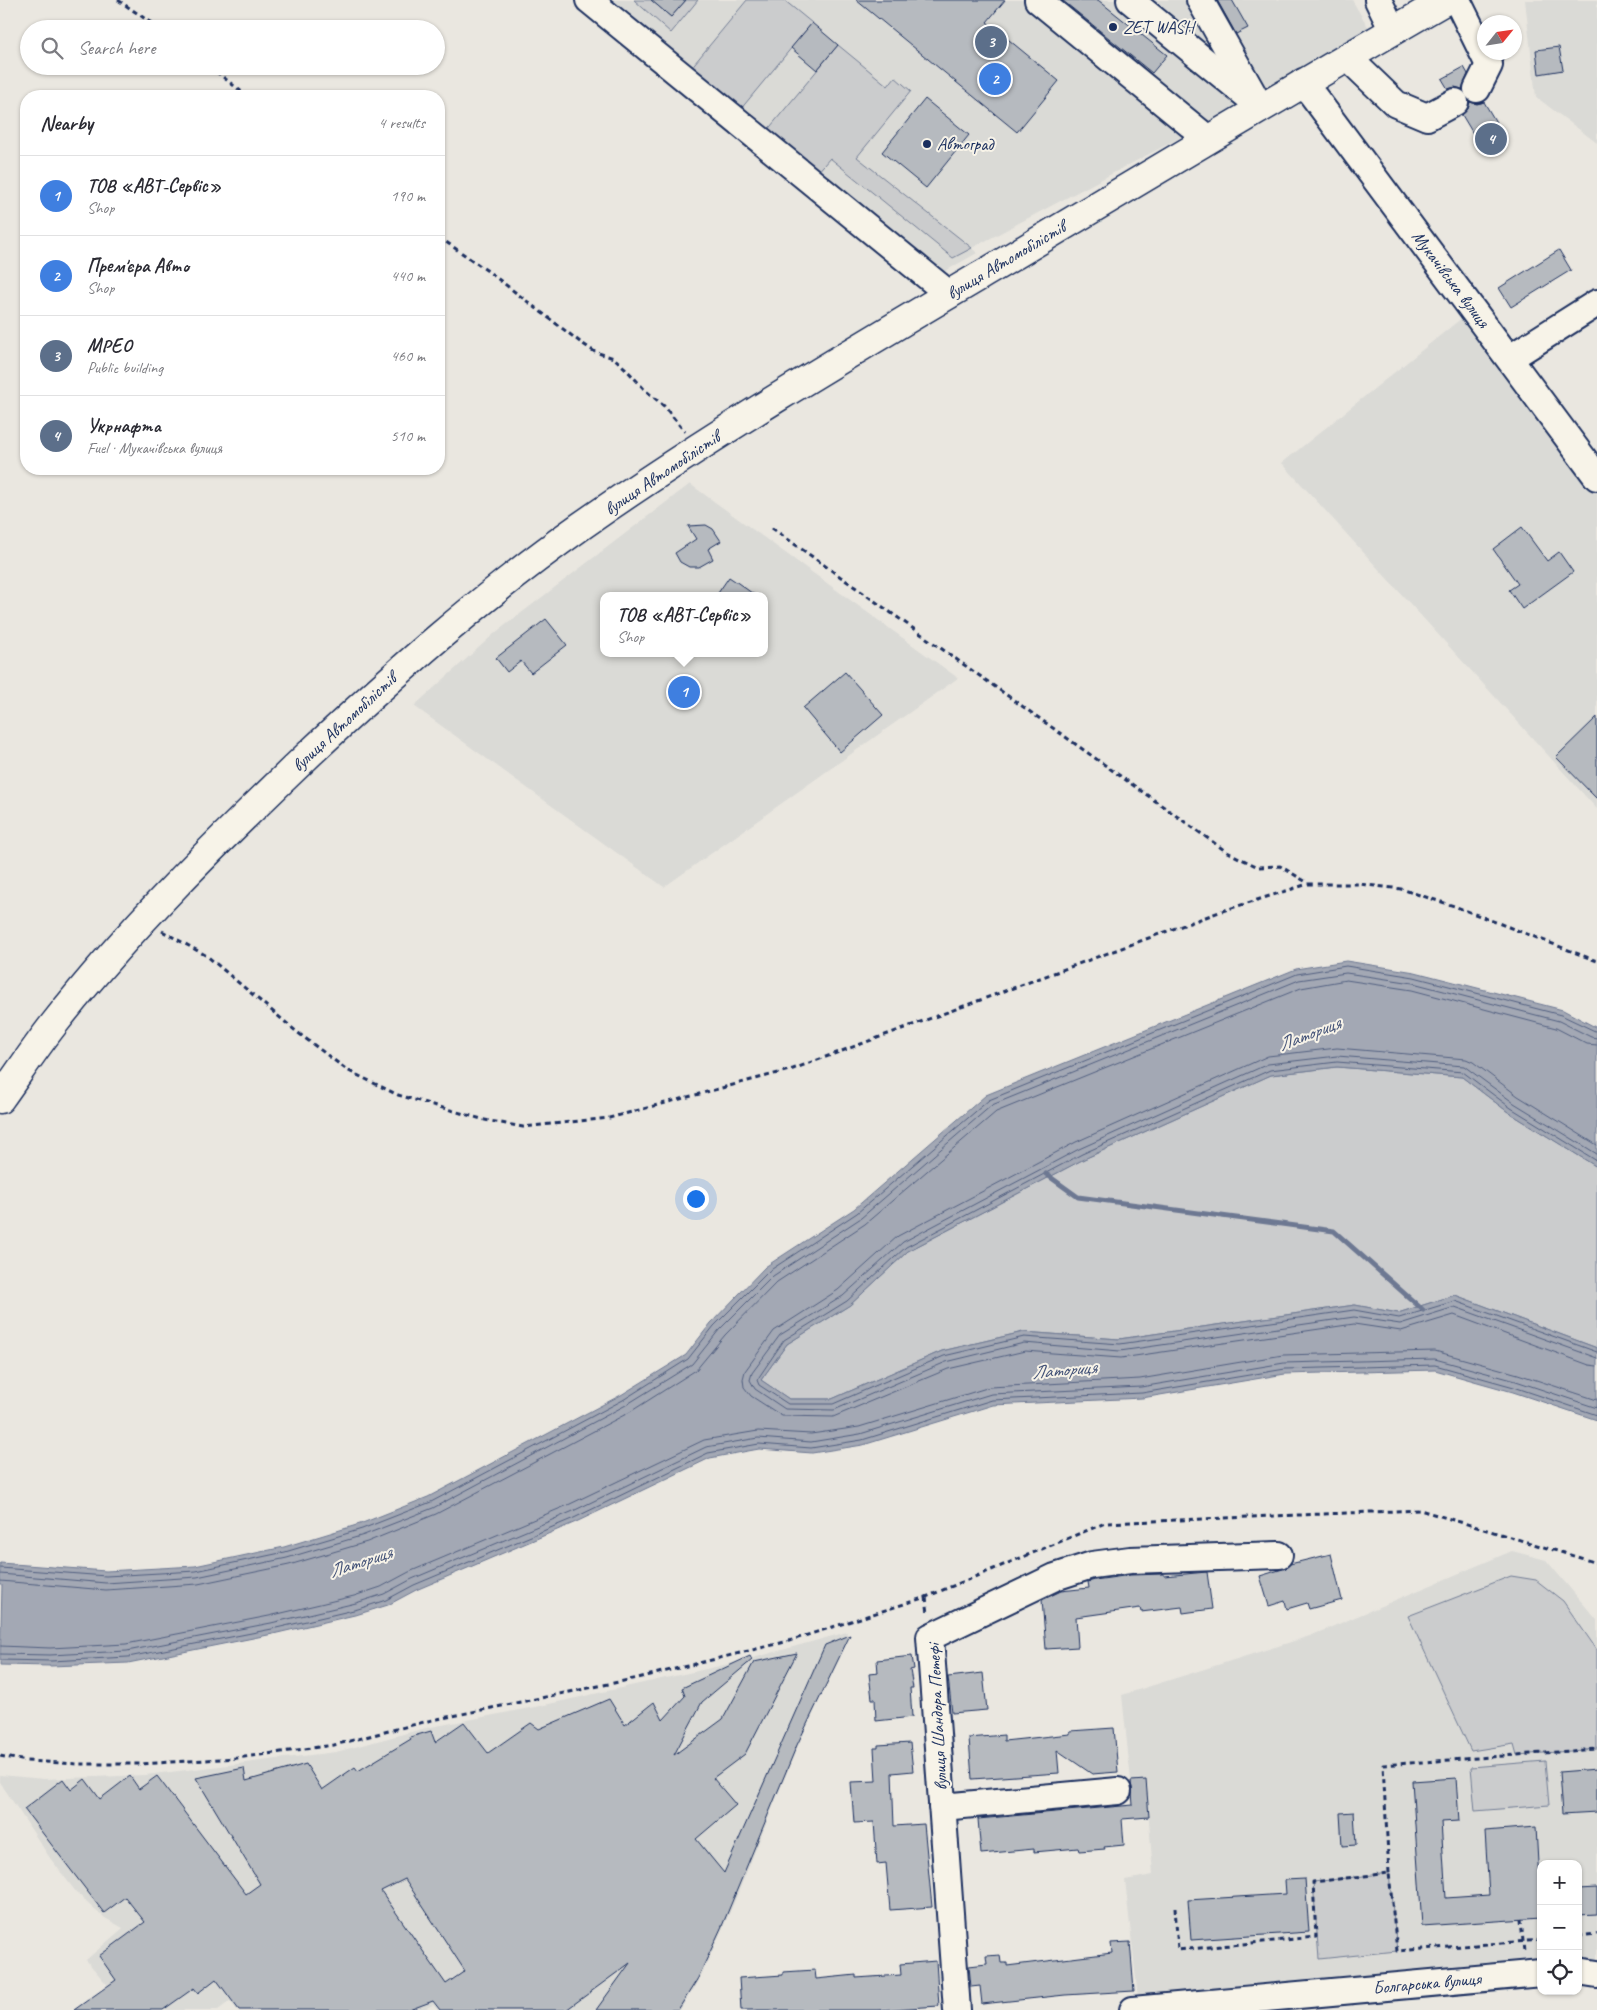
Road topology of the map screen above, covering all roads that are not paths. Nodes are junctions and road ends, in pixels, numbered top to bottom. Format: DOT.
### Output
graph roads {
  1 [pos="589,0"];
  2 [pos="1038,0"];
  3 [pos="1130,0"];
  4 [pos="1200,0"];
  5 [pos="1378,0"];
  6 [pos="1446,0"];
  7 [pos="1457,0"];
  8 [pos="1393,31"];
  9 [pos="1347,57"];
  10 [pos="1303,82"];
  11 [pos="1261,108"];
  12 [pos="1208,139"];
  13 [pos="949,294"];
  14 [pos="1597,303"];
  15 [pos="1510,358"];
  16 [pos="1597,477"];
  17 [pos="0,1099"];
  18 [pos="1279,1555"];
  19 [pos="1118,1791"];
  20 [pos="942,1807"];
  21 [pos="1582,1972"];
  22 [pos="1534,1973"];
  23 [pos="1597,1974"];
  24 [pos="956,2010"];
  25 [pos="1133,2010"];
  1 -- 13 [label="street"];
  2 -- 12 [label="street"];
  3 -- 11 [label="street"];
  4 -- 11 [label="street"];
  5 -- 8 [label="street"];
  6 -- 8 [label="highway, вулиця Автомобілістів"];
  7 -- 9 [label="street"];
  8 -- 9 [label="highway, вулиця Автомобілістів"];
  9 -- 10 [label="highway, вулиця Автомобілістів"];
  10 -- 11 [label="highway, вулиця Автомобілістів"];
  10 -- 15 [label="street, Мукачівська вулиця"];
  11 -- 12 [label="highway, вулиця Автомобілістів"];
  12 -- 13 [label="highway, вулиця Автомобілістів"];
  13 -- 17 [label="highway, вулиця Автомобілістів"];
  14 -- 15 [label="street"];
  15 -- 16 [label="street, Мукачівська вулиця"];
  18 -- 20 [label="street, вулиця Шандора Петефі"];
  19 -- 20 [label="street"];
  20 -- 24 [label="street, вулиця Шандора Петефі"];
  21 -- 23 [label="street"];
  22 -- 25 [label="street, Болгарська вулиця"];
}
